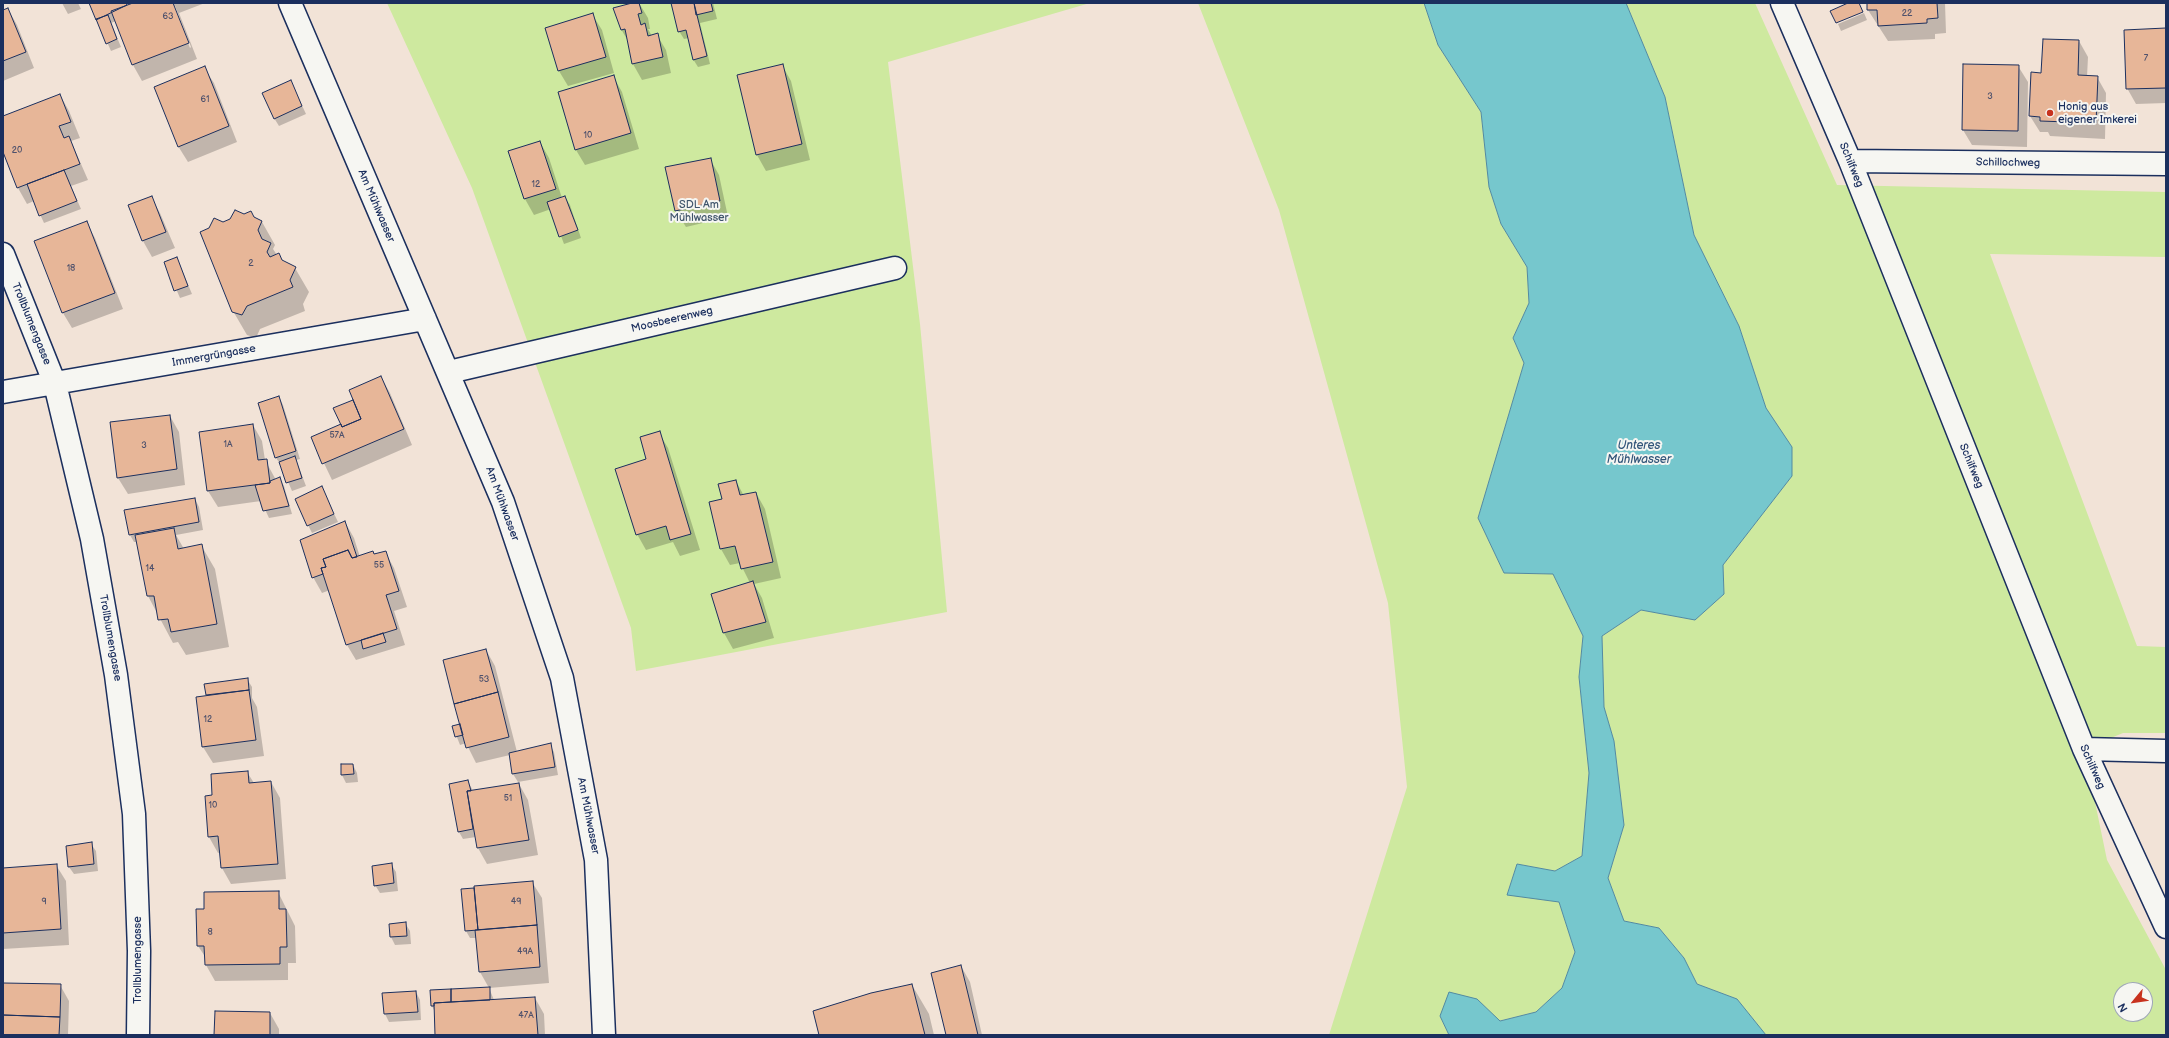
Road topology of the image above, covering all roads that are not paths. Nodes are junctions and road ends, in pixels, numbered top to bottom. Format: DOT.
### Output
graph roads {
  1 [pos="290,3"];
  2 [pos="1782,3"];
  3 [pos="1850,161"];
  4 [pos="2166,164"];
  5 [pos="3,254"];
  6 [pos="895,268"];
  7 [pos="425,319"];
  8 [pos="449,372"];
  9 [pos="55,384"];
  10 [pos="3,392"];
  11 [pos="2084,749"];
  12 [pos="2166,751"];
  13 [pos="2166,926"];
  14 [pos="138,1035"];
  15 [pos="604,1035"];
  1 -- 7 [label="street, Am Mühlwasser"];
  2 -- 3 [label="street, Schilfweg"];
  3 -- 4 [label="street, Schillochweg"];
  3 -- 11 [label="street, Schilfweg"];
  5 -- 9 [label="street, Trollblumengasse"];
  6 -- 8 [label="street, Moosbeerenweg"];
  7 -- 8 [label="street, Am Mühlwasser"];
  7 -- 9 [label="street, Immergrüngasse"];
  8 -- 15 [label="street, Am Mühlwasser"];
  9 -- 10 [label="street, Immergrüngasse"];
  9 -- 14 [label="street, Trollblumengasse"];
  11 -- 12 [label="street"];
  11 -- 13 [label="street, Schilfweg"];
}
